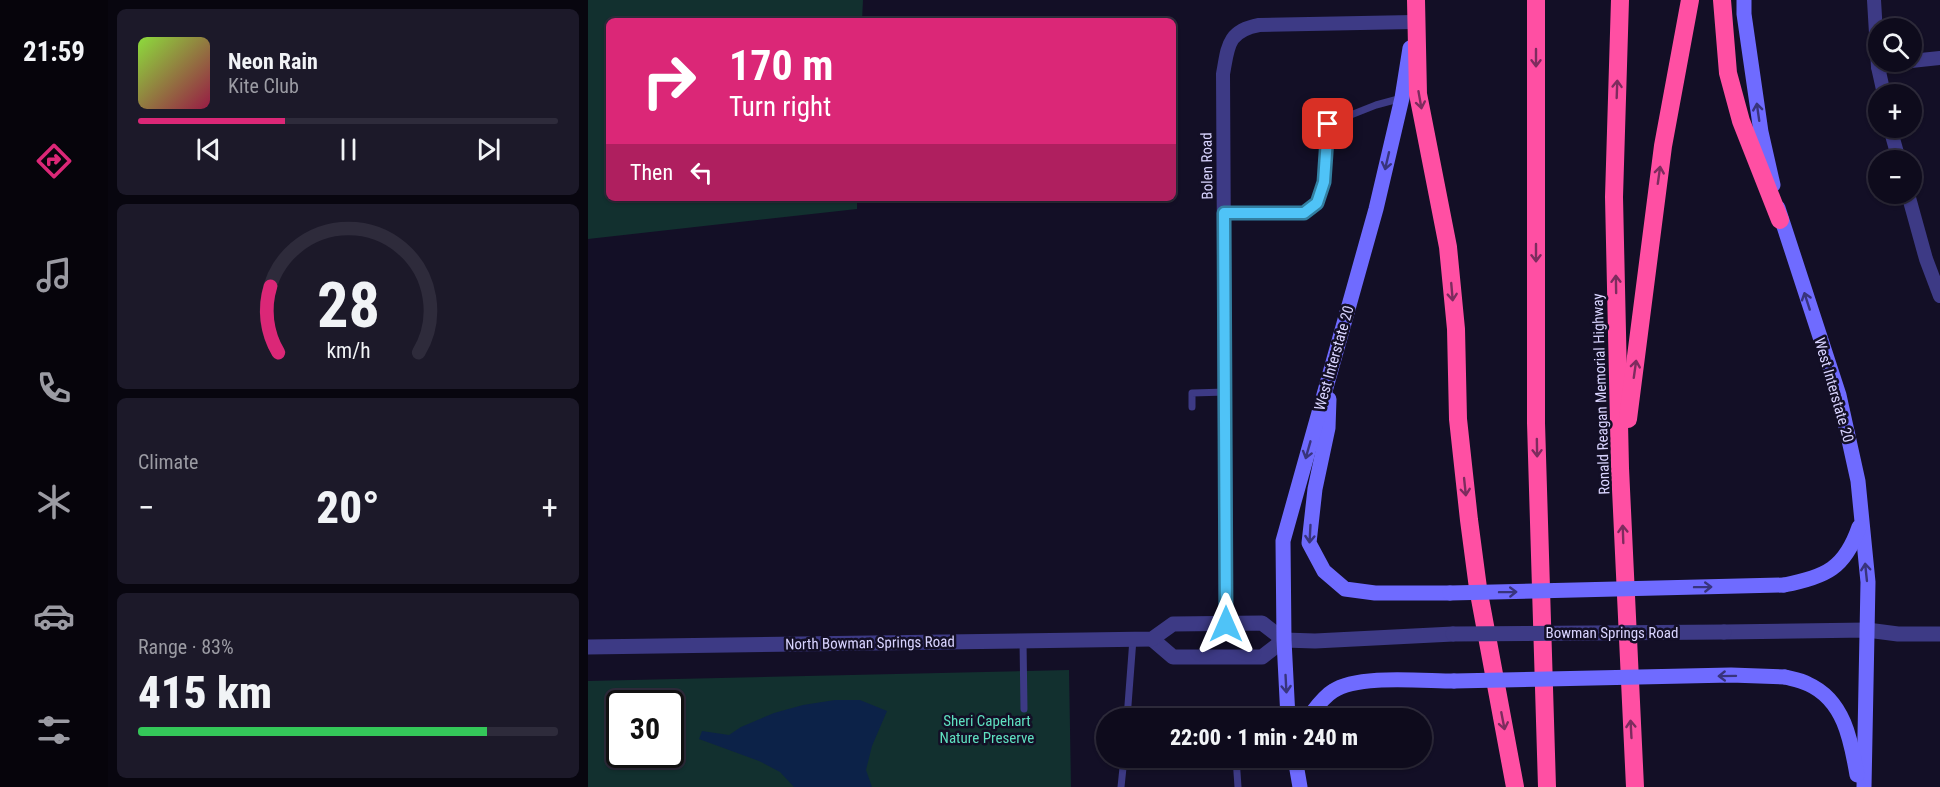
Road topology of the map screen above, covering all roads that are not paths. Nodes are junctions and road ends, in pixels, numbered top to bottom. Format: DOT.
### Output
graph roads {
  1 [pos="1415,0"];
  2 [pos="1536,0"];
  3 [pos="1620,0"];
  4 [pos="1690,0"];
  5 [pos="1722,0"];
  6 [pos="1744,0"];
  7 [pos="1874,0"];
  8 [pos="1875,18"];
  9 [pos="1413,22"];
  10 [pos="1940,58"];
  11 [pos="1922,60"];
  12 [pos="1402,98"];
  13 [pos="1911,204"];
  14 [pos="1224,213"];
  15 [pos="1780,220"];
  16 [pos="1940,296"];
  17 [pos="1330,372"];
  18 [pos="1226,392"];
  19 [pos="1192,407"];
  20 [pos="1620,468"];
  21 [pos="1862,521"];
  22 [pos="1226,624"];
  23 [pos="1867,630"];
  24 [pos="1940,634"];
  25 [pos="1133,639"];
  26 [pos="1152,639"];
  27 [pos="1284,640"];
  28 [pos="1023,641"];
  29 [pos="588,647"];
  30 [pos="1128,708"];
  31 [pos="1287,708"];
  32 [pos="1316,708"];
  33 [pos="1024,709"];
  34 [pos="1123,768"];
  35 [pos="1237,768"];
  36 [pos="1297,768"];
  37 [pos="1121,787"];
  38 [pos="1238,787"];
  39 [pos="1300,787"];
  40 [pos="1515,787"];
  41 [pos="1547,787"];
  42 [pos="1635,787"];
  43 [pos="1862,787"];
  1 -- 9 [label="main road, West Interstate 20"];
  1 -- 40 [label="highway, one-way"];
  2 -- 41 [label="highway, one-way"];
  20 -- 3 [label="highway, Ronald Reagan Memorial Highway, one-way"];
  20 -- 4 [label="highway, one-way"];
  5 -- 15 [label="highway"];
  15 -- 6 [label="main road, West Interstate 20, one-way"];
  7 -- 8 [label="street"];
  9 -- 12 [label="main road, West Interstate 20"];
  9 -- 14 [label="street, Bolen Road"];
  10 -- 11 [label="street"];
  12 -- 14 [label="lane"];
  12 -- 17 [label="main road, West Interstate 20, one-way"];
  13 -- 16 [label="street"];
  14 -- 18 [label="street, Bolen Road"];
  21 -- 15 [label="main road, West Interstate 20, one-way"];
  17 -- 21 [label="main road, one-way, bridge"];
  17 -- 27 [label="main road, West Interstate 20, one-way"];
  18 -- 19 [label="lane"];
  18 -- 22 [label="street, Bolen Road"];
  42 -- 20 [label="highway, Ronald Reagan Memorial Highway, one-way"];
  23 -- 21 [label="main road, West Interstate 20, one-way"];
  22 -- 26 [label="street"];
  22 -- 27 [label="street"];
  23 -- 24 [label="street, Bowman Springs Road"];
  23 -- 27 [label="street, Bowman Springs Road, bridge"];
  23 -- 43 [label="main road, West Interstate 20"];
  25 -- 26 [label="street, North Bowman Springs Road"];
  25 -- 28 [label="street, North Bowman Springs Road"];
  25 -- 30 [label="lane"];
  26 -- 27 [label="street"];
  27 -- 31 [label="main road, West Interstate 20, one-way"];
  28 -- 29 [label="street, North Bowman Springs Road"];
  28 -- 33 [label="lane"];
  43 -- 32 [label="main road, one-way, bridge"];
  34 -- 37 [label="lane"];
  35 -- 38 [label="lane"];
  36 -- 39 [label="main road"];
}
